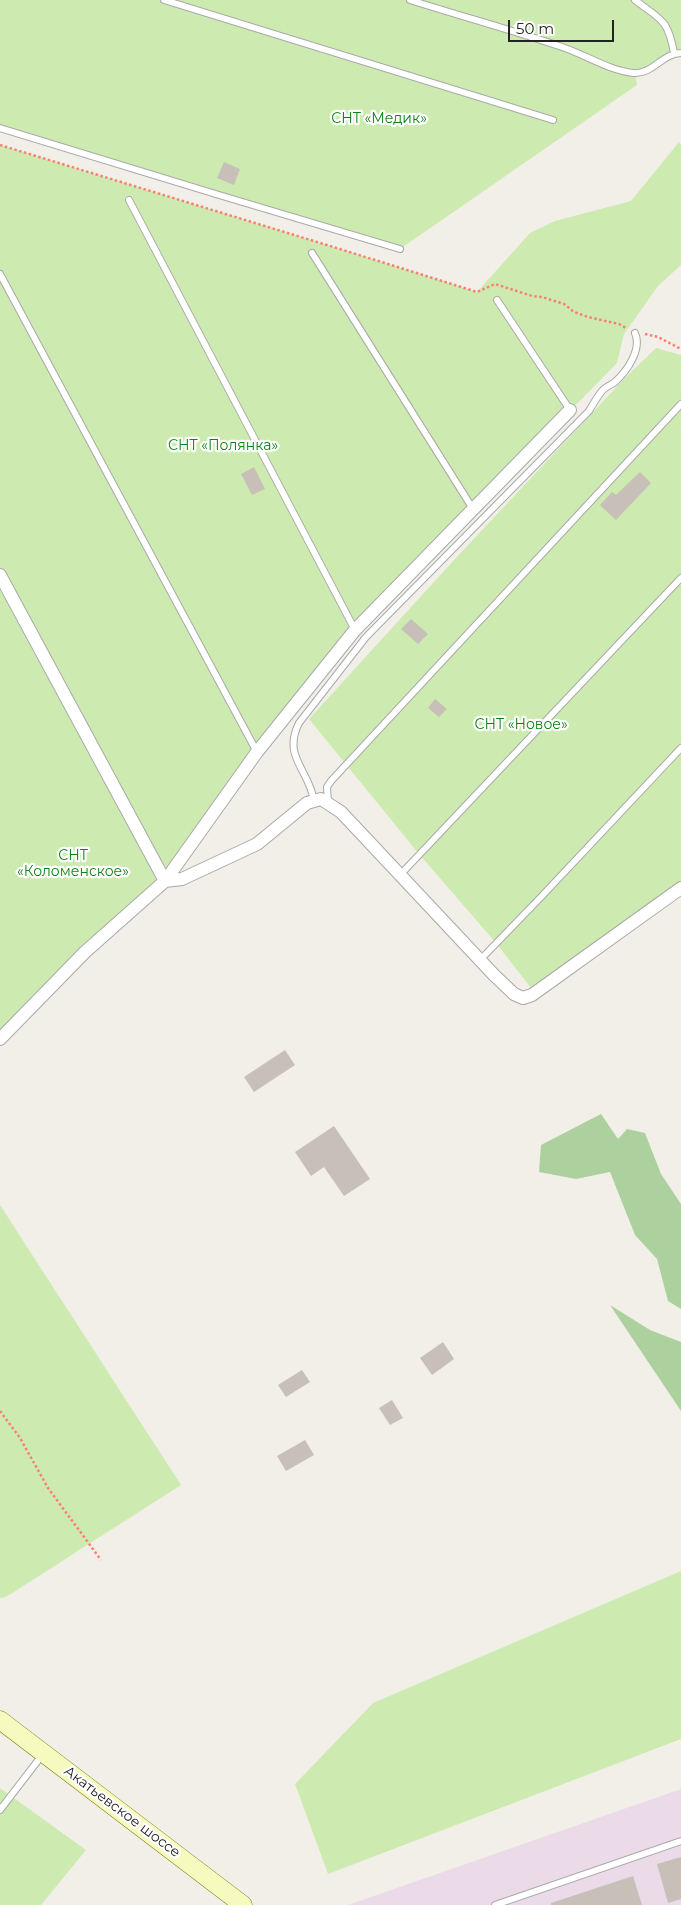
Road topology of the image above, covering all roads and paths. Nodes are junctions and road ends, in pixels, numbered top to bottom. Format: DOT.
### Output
graph roads {
  1 [pos="164,0"];
  2 [pos="410,0"];
  3 [pos="635,0"];
  4 [pos="678,53"];
  5 [pos="552,120"];
  6 [pos="0,128"];
  7 [pos="0,145"];
  8 [pos="128,200"];
  9 [pos="400,249"];
  10 [pos="312,253"];
  11 [pos="0,274"];
  12 [pos="497,300"];
  13 [pos="635,333"];
  14 [pos="681,348"];
  15 [pos="681,404"];
  16 [pos="570,410"];
  17 [pos="473,510"];
  18 [pos="0,575"];
  19 [pos="681,578"];
  20 [pos="355,630"];
  21 [pos="681,748"];
  22 [pos="257,752"];
  23 [pos="314,800"];
  24 [pos="328,802"];
  25 [pos="400,875"];
  26 [pos="165,881"];
  27 [pos="681,888"];
  28 [pos="480,960"];
  29 [pos="0,1040"];
  30 [pos="0,1411"];
  31 [pos="101,1560"];
  32 [pos="0,1720"];
  33 [pos="44,1753"];
  34 [pos="0,1810"];
  35 [pos="681,1841"];
  36 [pos="243,1905"];
  37 [pos="495,1905"];
  1 -- 5 [label="lane"];
  2 -- 4 [label="lane"];
  3 -- 4 [label="lane"];
  6 -- 9 [label="lane"];
  7 -- 13 [label="path"];
  8 -- 20 [label="lane"];
  10 -- 17 [label="lane"];
  11 -- 22 [label="lane"];
  12 -- 16 [label="lane"];
  13 -- 14 [label="path"];
  13 -- 23 [label="lane"];
  15 -- 24 [label="lane"];
  16 -- 17 [label="street"];
  17 -- 20 [label="street"];
  18 -- 26 [label="street"];
  19 -- 25 [label="lane"];
  20 -- 22 [label="street"];
  21 -- 28 [label="lane"];
  22 -- 26 [label="street"];
  23 -- 24 [label="street"];
  23 -- 26 [label="street"];
  24 -- 25 [label="street"];
  25 -- 28 [label="street"];
  26 -- 29 [label="street"];
  27 -- 28 [label="street"];
  30 -- 31 [label="path"];
  32 -- 33 [label="main road, Акатьевское шоссе"];
  33 -- 34 [label="lane"];
  33 -- 36 [label="main road, Акатьевское шоссе"];
  35 -- 37 [label="lane"];
}
